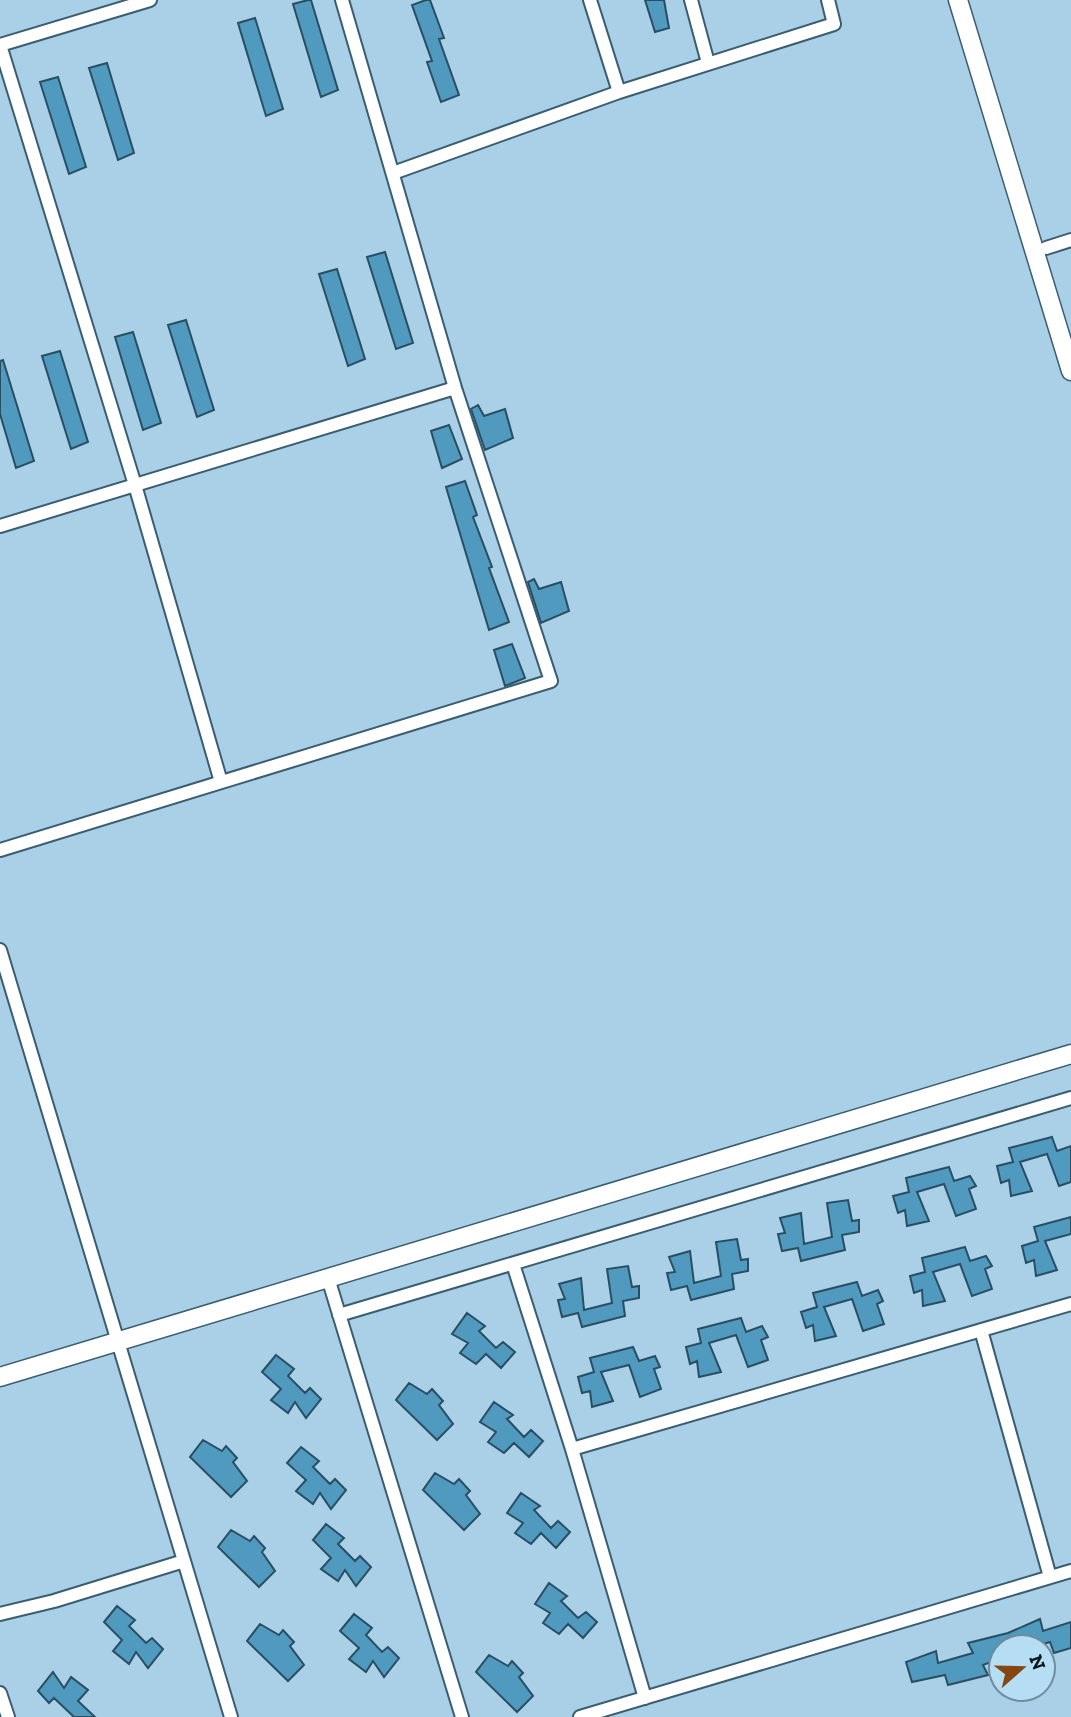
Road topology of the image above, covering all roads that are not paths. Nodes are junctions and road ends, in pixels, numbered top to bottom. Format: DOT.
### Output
graph roads {
  1 [pos="150,0"];
  2 [pos="342,0"];
  3 [pos="590,0"];
  4 [pos="691,0"];
  5 [pos="828,0"];
  6 [pos="958,0"];
  7 [pos="971,0"];
  8 [pos="0,45"];
  9 [pos="708,63"];
  10 [pos="619,92"];
  11 [pos="393,173"];
  12 [pos="1071,240"];
  13 [pos="1046,248"];
  14 [pos="1071,330"];
  15 [pos="1071,371"];
  16 [pos="455,388"];
  17 [pos="135,485"];
  18 [pos="0,526"];
  19 [pos="221,782"];
  20 [pos="0,850"];
  21 [pos="0,950"];
  22 [pos="1071,1054"];
  23 [pos="1071,1098"];
  24 [pos="513,1264"];
  25 [pos="328,1278"];
  26 [pos="1071,1304"];
  27 [pos="339,1315"];
  28 [pos="981,1330"];
  29 [pos="117,1341"];
  30 [pos="0,1377"];
  31 [pos="572,1449"];
  32 [pos="184,1561"];
  33 [pos="1071,1571"];
  34 [pos="1050,1577"];
  35 [pos="0,1614"];
  36 [pos="0,1693"];
  37 [pos="645,1698"];
  38 [pos="612,1712"];
  39 [pos="8,1717"];
  40 [pos="230,1717"];
  41 [pos="462,1717"];
  42 [pos="580,1717"];
  1 -- 8 [label="street"];
  2 -- 11 [label="street"];
  3 -- 10 [label="street"];
  4 -- 9 [label="street"];
  5 -- 9 [label="street"];
  6 -- 15 [label="street"];
  7 -- 13 [label="street"];
  8 -- 17 [label="street"];
  9 -- 10 [label="street"];
  10 -- 11 [label="street"];
  11 -- 16 [label="street"];
  12 -- 13 [label="street"];
  13 -- 14 [label="street"];
  16 -- 17 [label="street"];
  16 -- 19 [label="street"];
  17 -- 18 [label="street"];
  17 -- 19 [label="street"];
  19 -- 20 [label="street"];
  21 -- 29 [label="street"];
  22 -- 25 [label="street"];
  23 -- 24 [label="street"];
  24 -- 27 [label="street"];
  24 -- 31 [label="street"];
  25 -- 27 [label="street"];
  25 -- 29 [label="street"];
  26 -- 28 [label="street"];
  27 -- 41 [label="street"];
  28 -- 31 [label="street"];
  28 -- 34 [label="street"];
  29 -- 30 [label="street"];
  29 -- 32 [label="street"];
  31 -- 37 [label="street"];
  32 -- 35 [label="street"];
  32 -- 40 [label="street"];
  33 -- 34 [label="street"];
  34 -- 37 [label="street"];
  36 -- 39 [label="street"];
  37 -- 38 [label="street"];
  38 -- 42 [label="street"];
}
